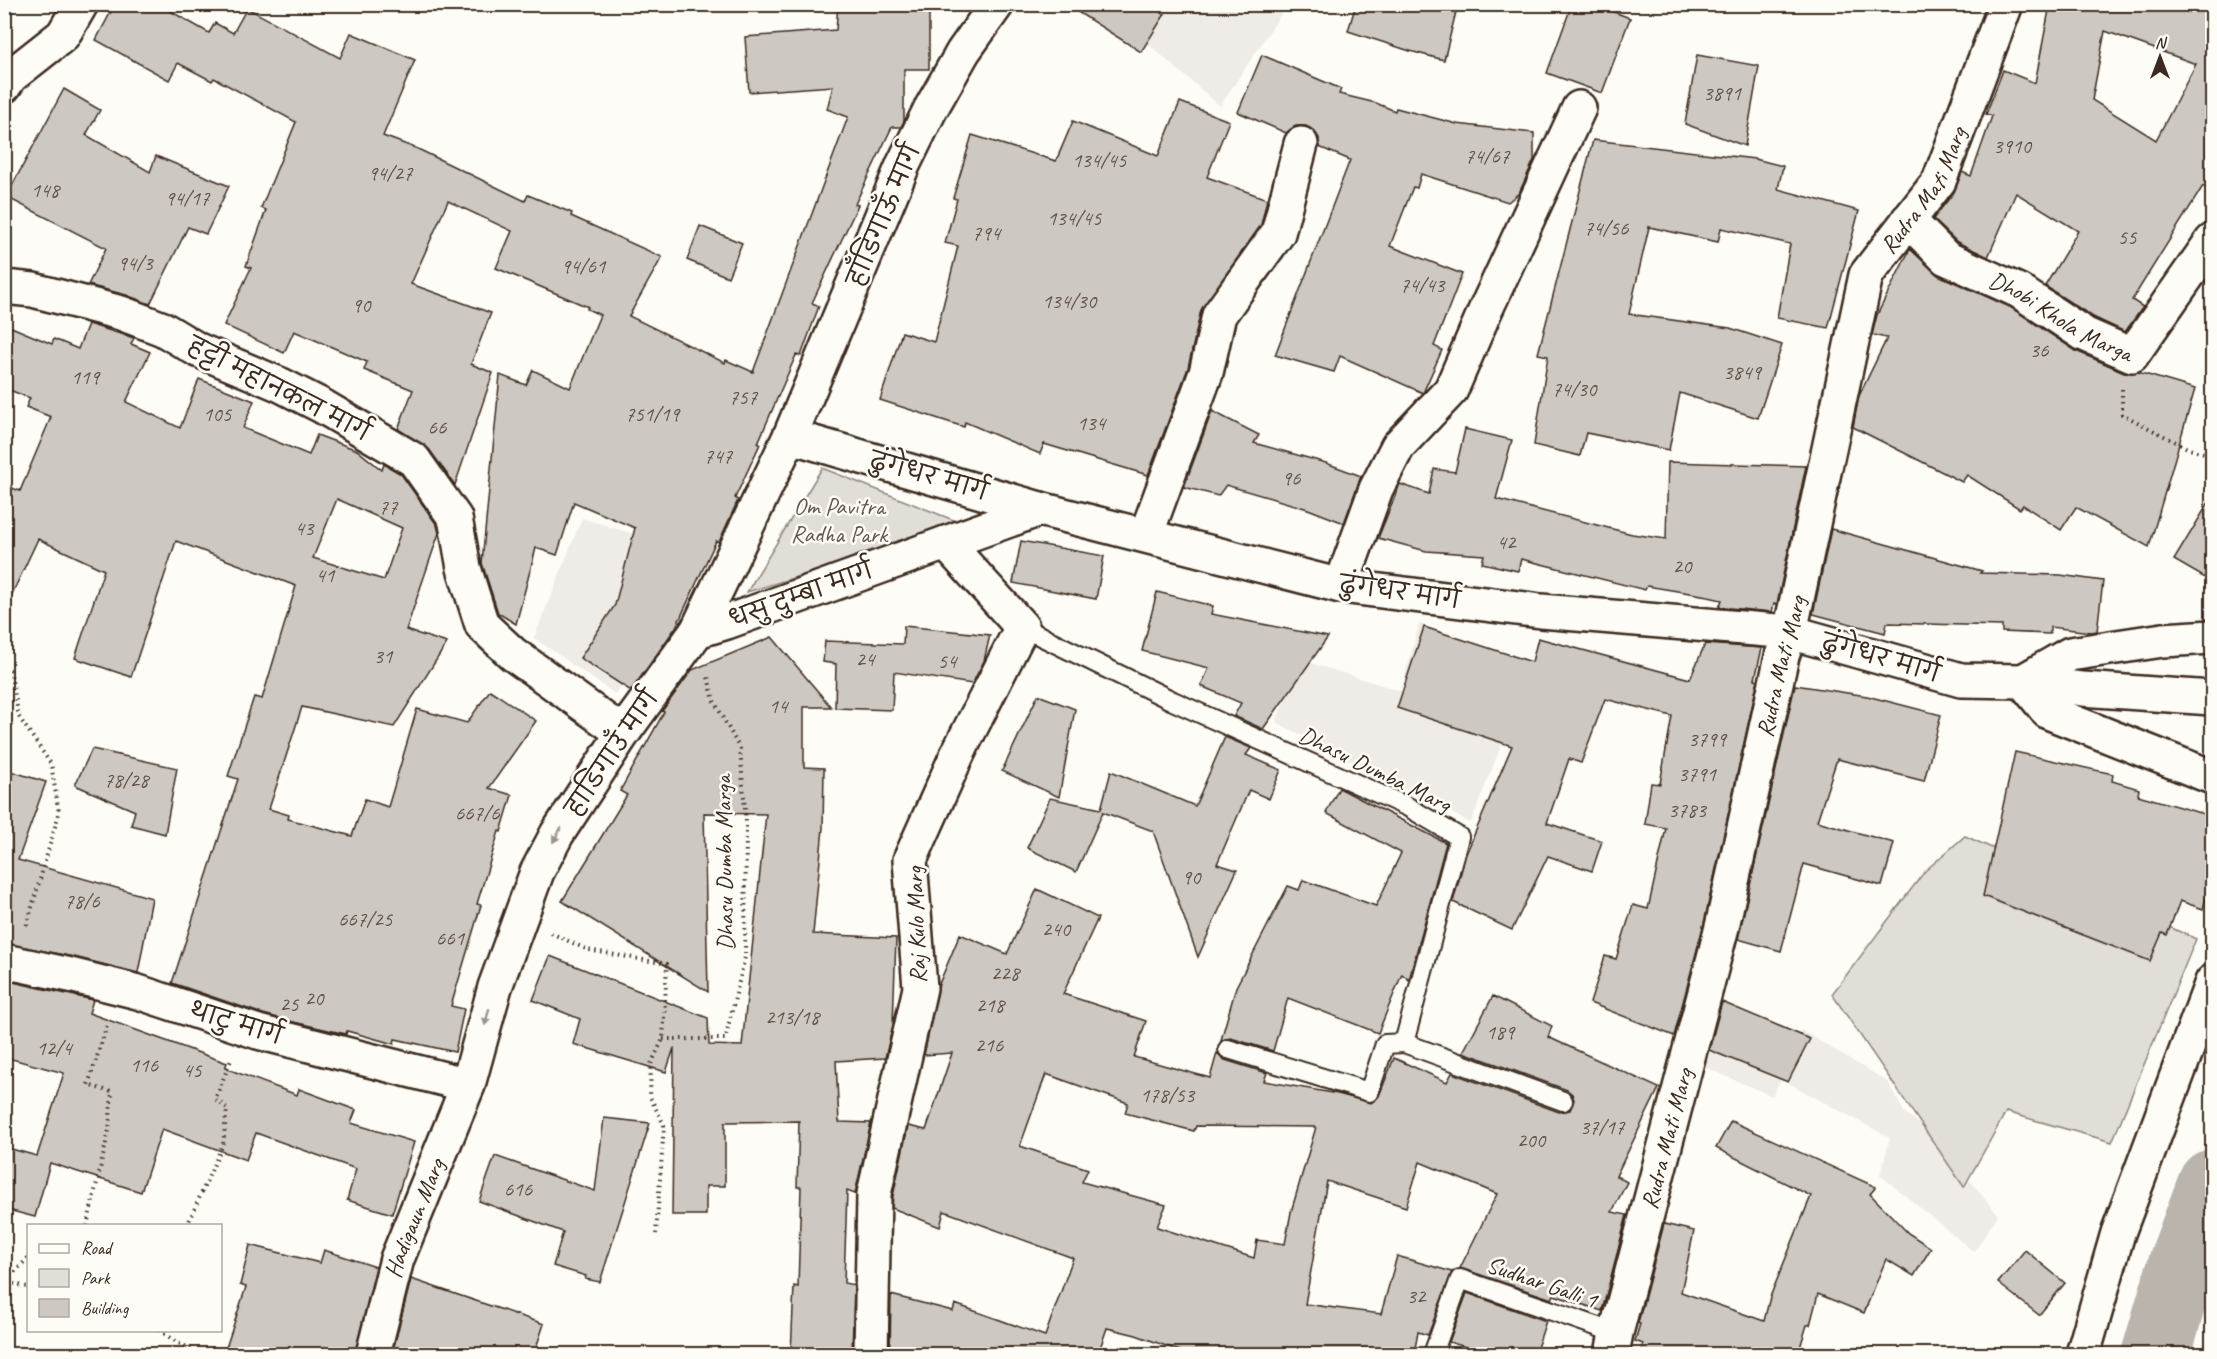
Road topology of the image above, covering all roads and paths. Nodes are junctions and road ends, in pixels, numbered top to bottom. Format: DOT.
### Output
graph roads {
  1 [pos="81,4"];
  2 [pos="997,4"];
  3 [pos="2006,4"];
  4 [pos="4,86"];
  5 [pos="1579,108"];
  6 [pos="1301,144"];
  7 [pos="1908,220"];
  8 [pos="2212,241"];
  9 [pos="4,287"];
  10 [pos="2132,355"];
  11 [pos="790,436"];
  12 [pos="2212,455"];
  13 [pos="1040,508"];
  14 [pos="1146,535"];
  15 [pos="946,543"];
  16 [pos="1341,586"];
  17 [pos="1022,627"];
  18 [pos="697,631"];
  19 [pos="1790,632"];
  20 [pos="2212,637"];
  21 [pos="4,668"];
  22 [pos="2023,681"];
  23 [pos="2212,698"];
  24 [pos="623,733"];
  25 [pos="2212,777"];
  26 [pos="520,914"];
  27 [pos="10,962"];
  28 [pos="2212,981"];
  29 [pos="138,992"];
  30 [pos="258,1032"];
  31 [pos="663,1039"];
  32 [pos="1404,1043"];
  33 [pos="1228,1050"];
  34 [pos="468,1085"];
  35 [pos="1563,1101"];
  36 [pos="87,1224"];
  37 [pos="189,1224"];
  38 [pos="656,1234"];
  39 [pos="27,1259"];
  40 [pos="5,1282"];
  41 [pos="27,1287"];
  42 [pos="162,1332"];
  43 [pos="1614,1344"];
  44 [pos="203,1354"];
  45 [pos="373,1354"];
  46 [pos="871,1354"];
  47 [pos="1433,1354"];
  48 [pos="2083,1354"];
  1 -- 4 [label="street"];
  2 -- 11 [label="street, हाँडिगाऊँ मार्ग"];
  3 -- 7 [label="street, Rudra Mati Marg"];
  5 -- 16 [label="street"];
  6 -- 14 [label="street"];
  7 -- 10 [label="street, Dhobi Khola Marga"];
  7 -- 19 [label="street, Rudra Mati Marg"];
  8 -- 10 [label="street, Dhobi Khola Marga"];
  9 -- 24 [label="street, हट्टी महानकल मार्ग"];
  10 -- 12 [label="path"];
  11 -- 13 [label="street, ढुंगेधर मार्ग"];
  11 -- 18 [label="street, हाडिगाउँ मार्ग"];
  13 -- 14 [label="street, ढुंगेधर मार्ग"];
  13 -- 15 [label="street, धसु दुम्बा मार्ग"];
  14 -- 16 [label="street, ढुंगेधर मार्ग"];
  15 -- 17 [label="street"];
  15 -- 18 [label="street, धसु दुम्बा मार्ग"];
  16 -- 19 [label="street, ढुंगेधर मार्ग"];
  17 -- 32 [label="lane, Dhasu Dumba Marg"];
  17 -- 46 [label="street, Raj Kulo Marg"];
  18 -- 24 [label="street, हाडिगाउँ मार्ग"];
  18 -- 31 [label="path, Dhasu Dumba Marga"];
  19 -- 22 [label="street, ढुंगेधर मार्ग"];
  19 -- 43 [label="street, Rudra Mati Marg"];
  20 -- 22 [label="street"];
  21 -- 27 [label="path"];
  22 -- 23 [label="street, ढुंगेधर मार्ग"];
  22 -- 25 [label="street"];
  24 -- 26 [label="street, हाडिगाउँ मार्ग, one-way"];
  26 -- 31 [label="path"];
  26 -- 34 [label="street, हाडिगाउँ मार्ग, one-way"];
  27 -- 29 [label="street, थाटु मार्ग"];
  28 -- 48 [label="street"];
  29 -- 30 [label="street, थाटु मार्ग"];
  29 -- 36 [label="path"];
  30 -- 34 [label="street, थाटु मार्ग"];
  30 -- 37 [label="path"];
  31 -- 38 [label="path"];
  32 -- 33 [label="lane"];
  32 -- 35 [label="lane"];
  34 -- 45 [label="street, Hadigaun Marg"];
  39 -- 40 [label="path"];
  40 -- 41 [label="path"];
  42 -- 44 [label="path"];
  43 -- 47 [label="lane, Sudhar Galli 1"];
}
